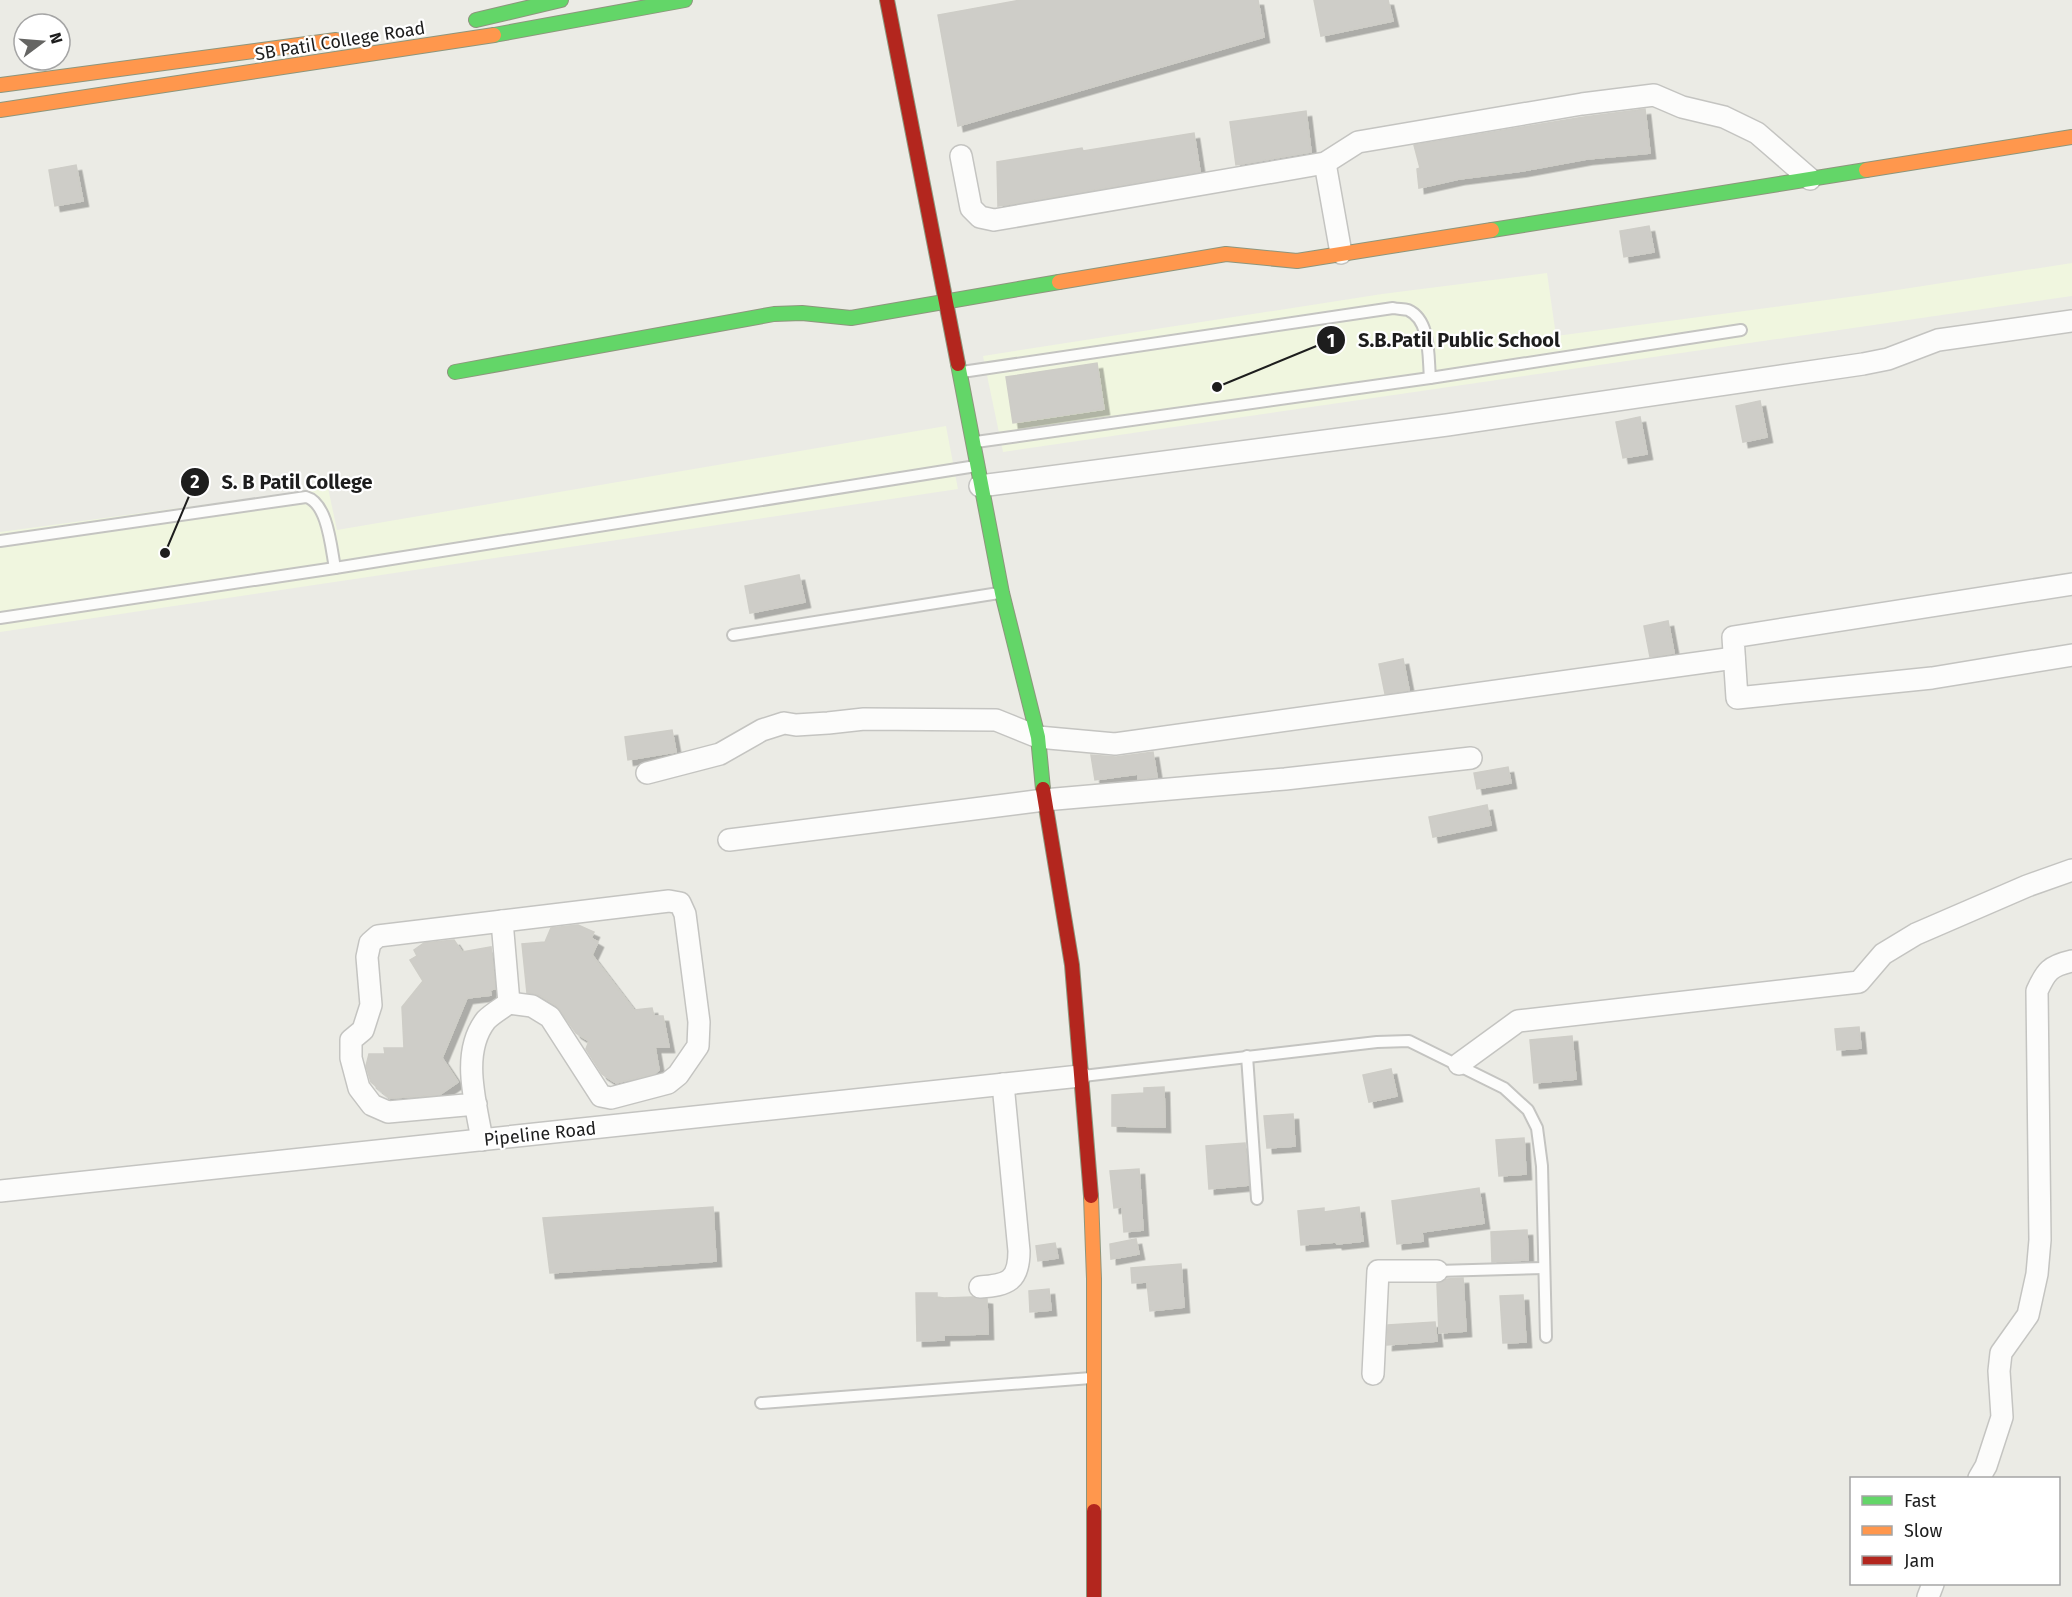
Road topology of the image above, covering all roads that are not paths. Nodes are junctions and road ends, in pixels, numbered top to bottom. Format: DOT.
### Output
graph roads {
  1 [pos="561,0"];
  2 [pos="684,0"];
  3 [pos="887,0"];
  4 [pos="535,4"];
  5 [pos="466,22"];
  6 [pos="539,27"];
  7 [pos="350,38"];
  8 [pos="0,85"];
  9 [pos="0,110"];
  10 [pos="2072,137"];
  11 [pos="961,156"];
  12 [pos="1325,163"];
  13 [pos="1810,179"];
  14 [pos="1341,253"];
  15 [pos="945,302"];
  16 [pos="2072,321"];
  17 [pos="1741,330"];
  18 [pos="455,372"];
  19 [pos="958,372"];
  20 [pos="1430,378"];
  21 [pos="972,442"];
  22 [pos="978,476"];
  23 [pos="0,541"];
  24 [pos="335,568"];
  25 [pos="2072,584"];
  26 [pos="1002,592"];
  27 [pos="0,618"];
  28 [pos="734,635"];
  29 [pos="2072,655"];
  30 [pos="1734,658"];
  31 [pos="1038,737"];
  32 [pos="1471,758"];
  33 [pos="647,773"];
  34 [pos="1044,800"];
  35 [pos="729,840"];
  36 [pos="2072,870"];
  37 [pos="502,921"];
  38 [pos="2072,961"];
  39 [pos="510,1004"];
  40 [pos="1247,1056"];
  41 [pos="1459,1064"];
  42 [pos="1080,1076"];
  43 [pos="1003,1084"];
  44 [pos="476,1104"];
  45 [pos="482,1140"];
  46 [pos="0,1191"];
  47 [pos="1257,1199"];
  48 [pos="1544,1268"];
  49 [pos="1437,1271"];
  50 [pos="980,1287"];
  51 [pos="1546,1337"];
  52 [pos="1373,1374"];
  53 [pos="1094,1377"];
  54 [pos="761,1403"];
  55 [pos="1980,1477"];
  56 [pos="1094,1597"];
  1 -- 4 [label="street"];
  2 -- 6 [label="street, SB Patil College Road"];
  3 -- 15 [label="street"];
  4 -- 5 [label="street"];
  4 -- 6 [label="street"];
  6 -- 9 [label="street, SB Patil College Road"];
  7 -- 8 [label="street, SB Patil College Road"];
  10 -- 13 [label="street"];
  11 -- 12 [label="street"];
  12 -- 13 [label="street"];
  12 -- 14 [label="street"];
  13 -- 14 [label="street"];
  14 -- 15 [label="street"];
  15 -- 18 [label="street"];
  15 -- 19 [label="street"];
  16 -- 22 [label="street"];
  17 -- 20 [label="lane"];
  19 -- 20 [label="lane"];
  19 -- 21 [label="street"];
  20 -- 21 [label="lane"];
  21 -- 22 [label="street"];
  22 -- 24 [label="lane"];
  22 -- 26 [label="street"];
  23 -- 24 [label="lane"];
  24 -- 27 [label="lane"];
  25 -- 30 [label="street"];
  26 -- 28 [label="lane"];
  26 -- 31 [label="street"];
  29 -- 30 [label="street"];
  30 -- 31 [label="street"];
  31 -- 33 [label="street"];
  31 -- 34 [label="street"];
  32 -- 34 [label="street"];
  34 -- 35 [label="street"];
  34 -- 42 [label="street"];
  36 -- 41 [label="street"];
  37 -- 39 [label="street"];
  37 -- 39 [label="street"];
  37 -- 44 [label="street"];
  38 -- 55 [label="street"];
  39 -- 44 [label="street"];
  40 -- 41 [label="lane"];
  40 -- 42 [label="lane"];
  40 -- 47 [label="lane"];
  41 -- 48 [label="lane"];
  42 -- 43 [label="street, Pipeline Road"];
  42 -- 53 [label="street"];
  43 -- 45 [label="street, Pipeline Road"];
  43 -- 50 [label="street"];
  44 -- 45 [label="street"];
  45 -- 46 [label="street, Pipeline Road"];
  48 -- 49 [label="lane"];
  48 -- 51 [label="lane"];
  49 -- 52 [label="street"];
  53 -- 54 [label="lane"];
  53 -- 56 [label="street"];
}
